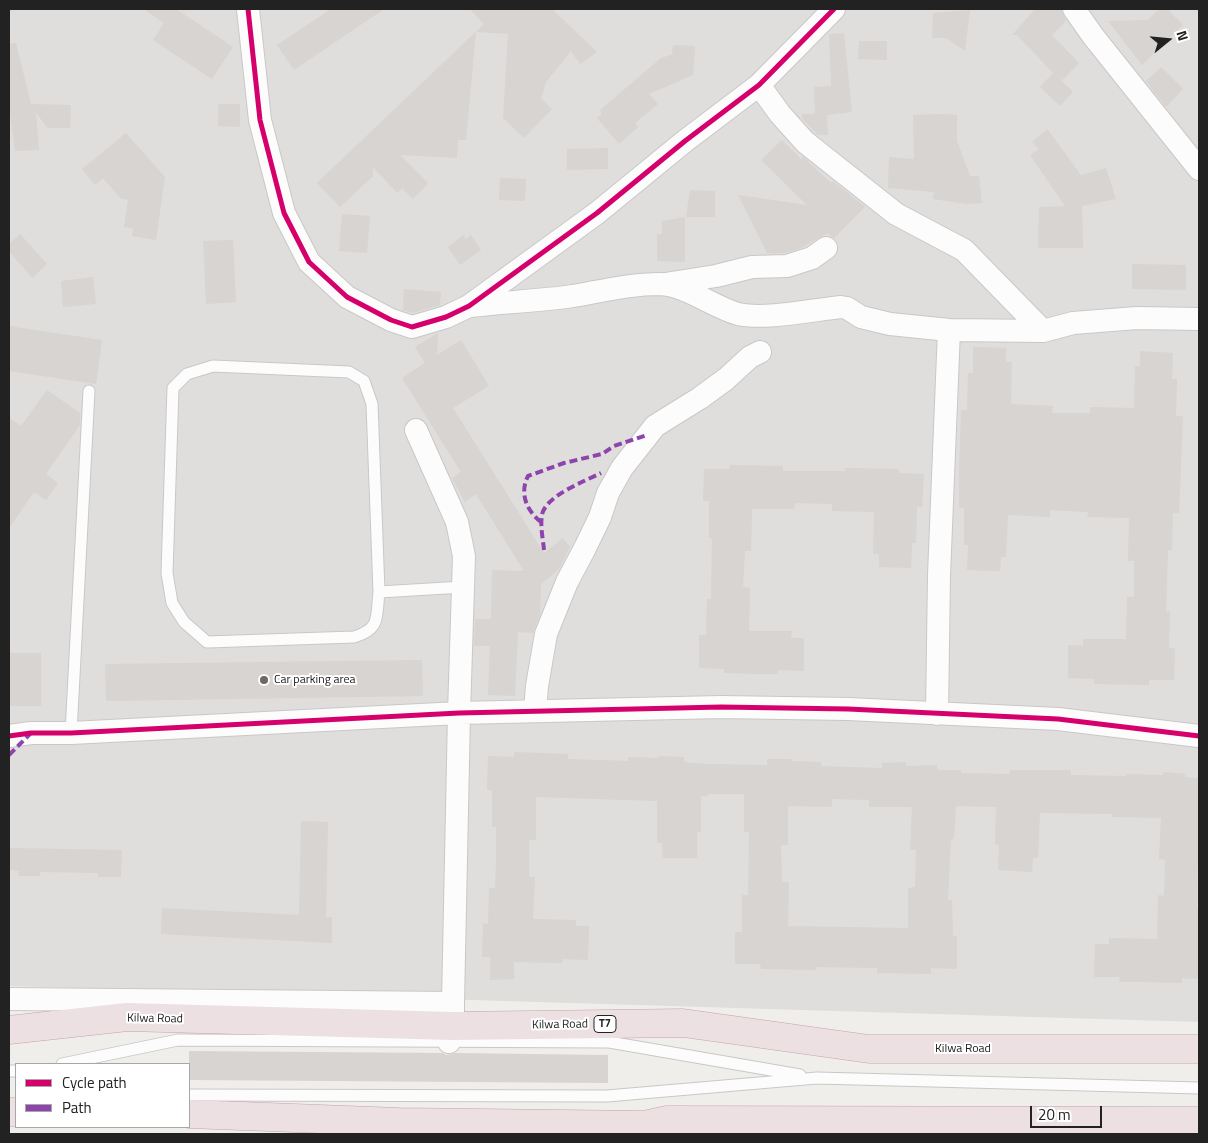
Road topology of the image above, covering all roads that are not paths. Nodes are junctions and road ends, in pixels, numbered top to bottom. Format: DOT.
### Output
graph roads {
  1 [pos="248,9"];
  2 [pos="834,9"];
  3 [pos="1074,9"];
  4 [pos="758,84"];
  5 [pos="1199,169"];
  6 [pos="826,248"];
  7 [pos="662,284"];
  8 [pos="469,306"];
  9 [pos="1199,319"];
  10 [pos="949,330"];
  11 [pos="1043,331"];
  12 [pos="760,352"];
  13 [pos="88,391"];
  14 [pos="416,430"];
  15 [pos="464,587"];
  16 [pos="379,592"];
  17 [pos="535,711"];
  18 [pos="459,713"];
  19 [pos="937,714"];
  20 [pos="71,733"];
  21 [pos="9,736"];
  22 [pos="1199,736"];
  23 [pos="9,999"];
  24 [pos="452,1024"];
  25 [pos="9,1030"];
  26 [pos="1199,1049"];
  27 [pos="67,1063"];
  28 [pos="817,1078"];
  29 [pos="1199,1088"];
  30 [pos="190,1095"];
  31 [pos="190,1114"];
  32 [pos="1199,1121"];
  33 [pos="666,1127"];
  34 [pos="398,1128"];
  1 -- 8 [label="street"];
  2 -- 4 [label="street"];
  3 -- 5 [label="street"];
  4 -- 8 [label="street"];
  4 -- 11 [label="street"];
  6 -- 7 [label="street"];
  7 -- 8 [label="street"];
  7 -- 10 [label="street"];
  9 -- 11 [label="street"];
  10 -- 11 [label="street"];
  10 -- 19 [label="street"];
  12 -- 17 [label="street"];
  13 -- 20 [label="lane"];
  14 -- 15 [label="street"];
  15 -- 16 [label="lane"];
  15 -- 18 [label="street"];
  16 -- 16 [label="lane"];
  17 -- 18 [label="street"];
  17 -- 19 [label="street"];
  18 -- 20 [label="street"];
  18 -- 24 [label="street"];
  19 -- 22 [label="street"];
  20 -- 21 [label="street"];
  23 -- 24 [label="street"];
  24 -- 25 [label="highway, Kilwa Road / T7"];
  24 -- 26 [label="highway, Kilwa Road / T7"];
  24 -- 27 [label="lane"];
  24 -- 28 [label="lane"];
  28 -- 29 [label="lane"];
  28 -- 30 [label="lane"];
  31 -- 34 [label="highway"];
  32 -- 33 [label="highway"];
  33 -- 34 [label="highway"];
}
